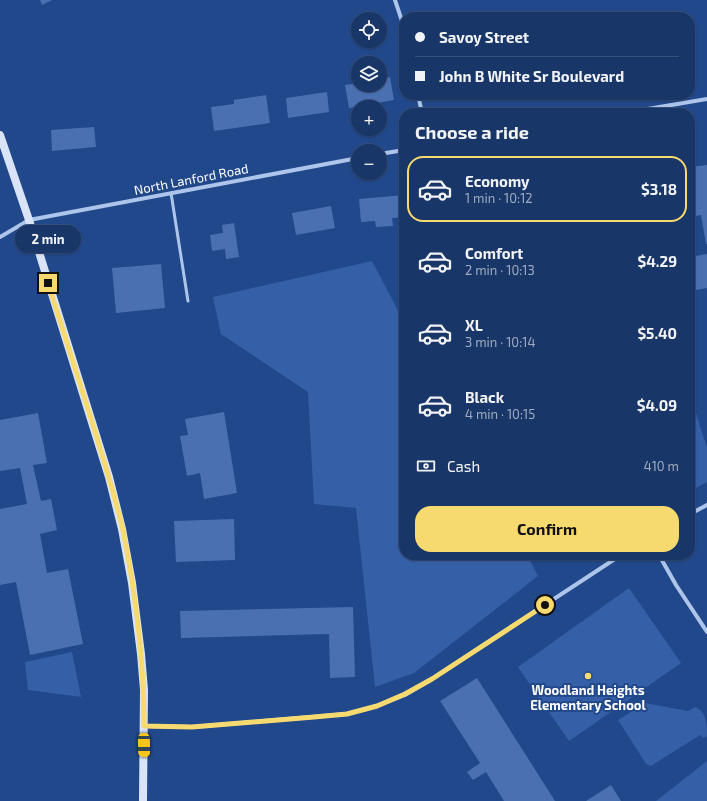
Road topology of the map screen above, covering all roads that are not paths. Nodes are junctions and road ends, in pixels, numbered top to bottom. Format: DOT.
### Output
graph roads {
  1 [pos="395,0"];
  2 [pos="399,12"];
  3 [pos="707,99"];
  4 [pos="654,108"];
  5 [pos="0,135"];
  6 [pos="399,151"];
  7 [pos="387,153"];
  8 [pos="351,159"];
  9 [pos="171,193"];
  10 [pos="29,220"];
  11 [pos="0,237"];
  12 [pos="188,300"];
  13 [pos="707,505"];
  14 [pos="695,511"];
  15 [pos="612,560"];
  16 [pos="662,560"];
  17 [pos="707,632"];
  18 [pos="144,726"];
  19 [pos="143,801"];
  1 -- 2 [label="street"];
  3 -- 4 [label="street"];
  5 -- 10 [label="main road"];
  6 -- 7 [label="street"];
  8 -- 9 [label="street, North Lanford Road"];
  9 -- 10 [label="street, North Lanford Road"];
  9 -- 12 [label="lane"];
  10 -- 11 [label="street, North Lanford Road"];
  10 -- 18 [label="main road"];
  13 -- 14 [label="street"];
  15 -- 18 [label="street"];
  16 -- 17 [label="street"];
  18 -- 19 [label="main road"];
}
